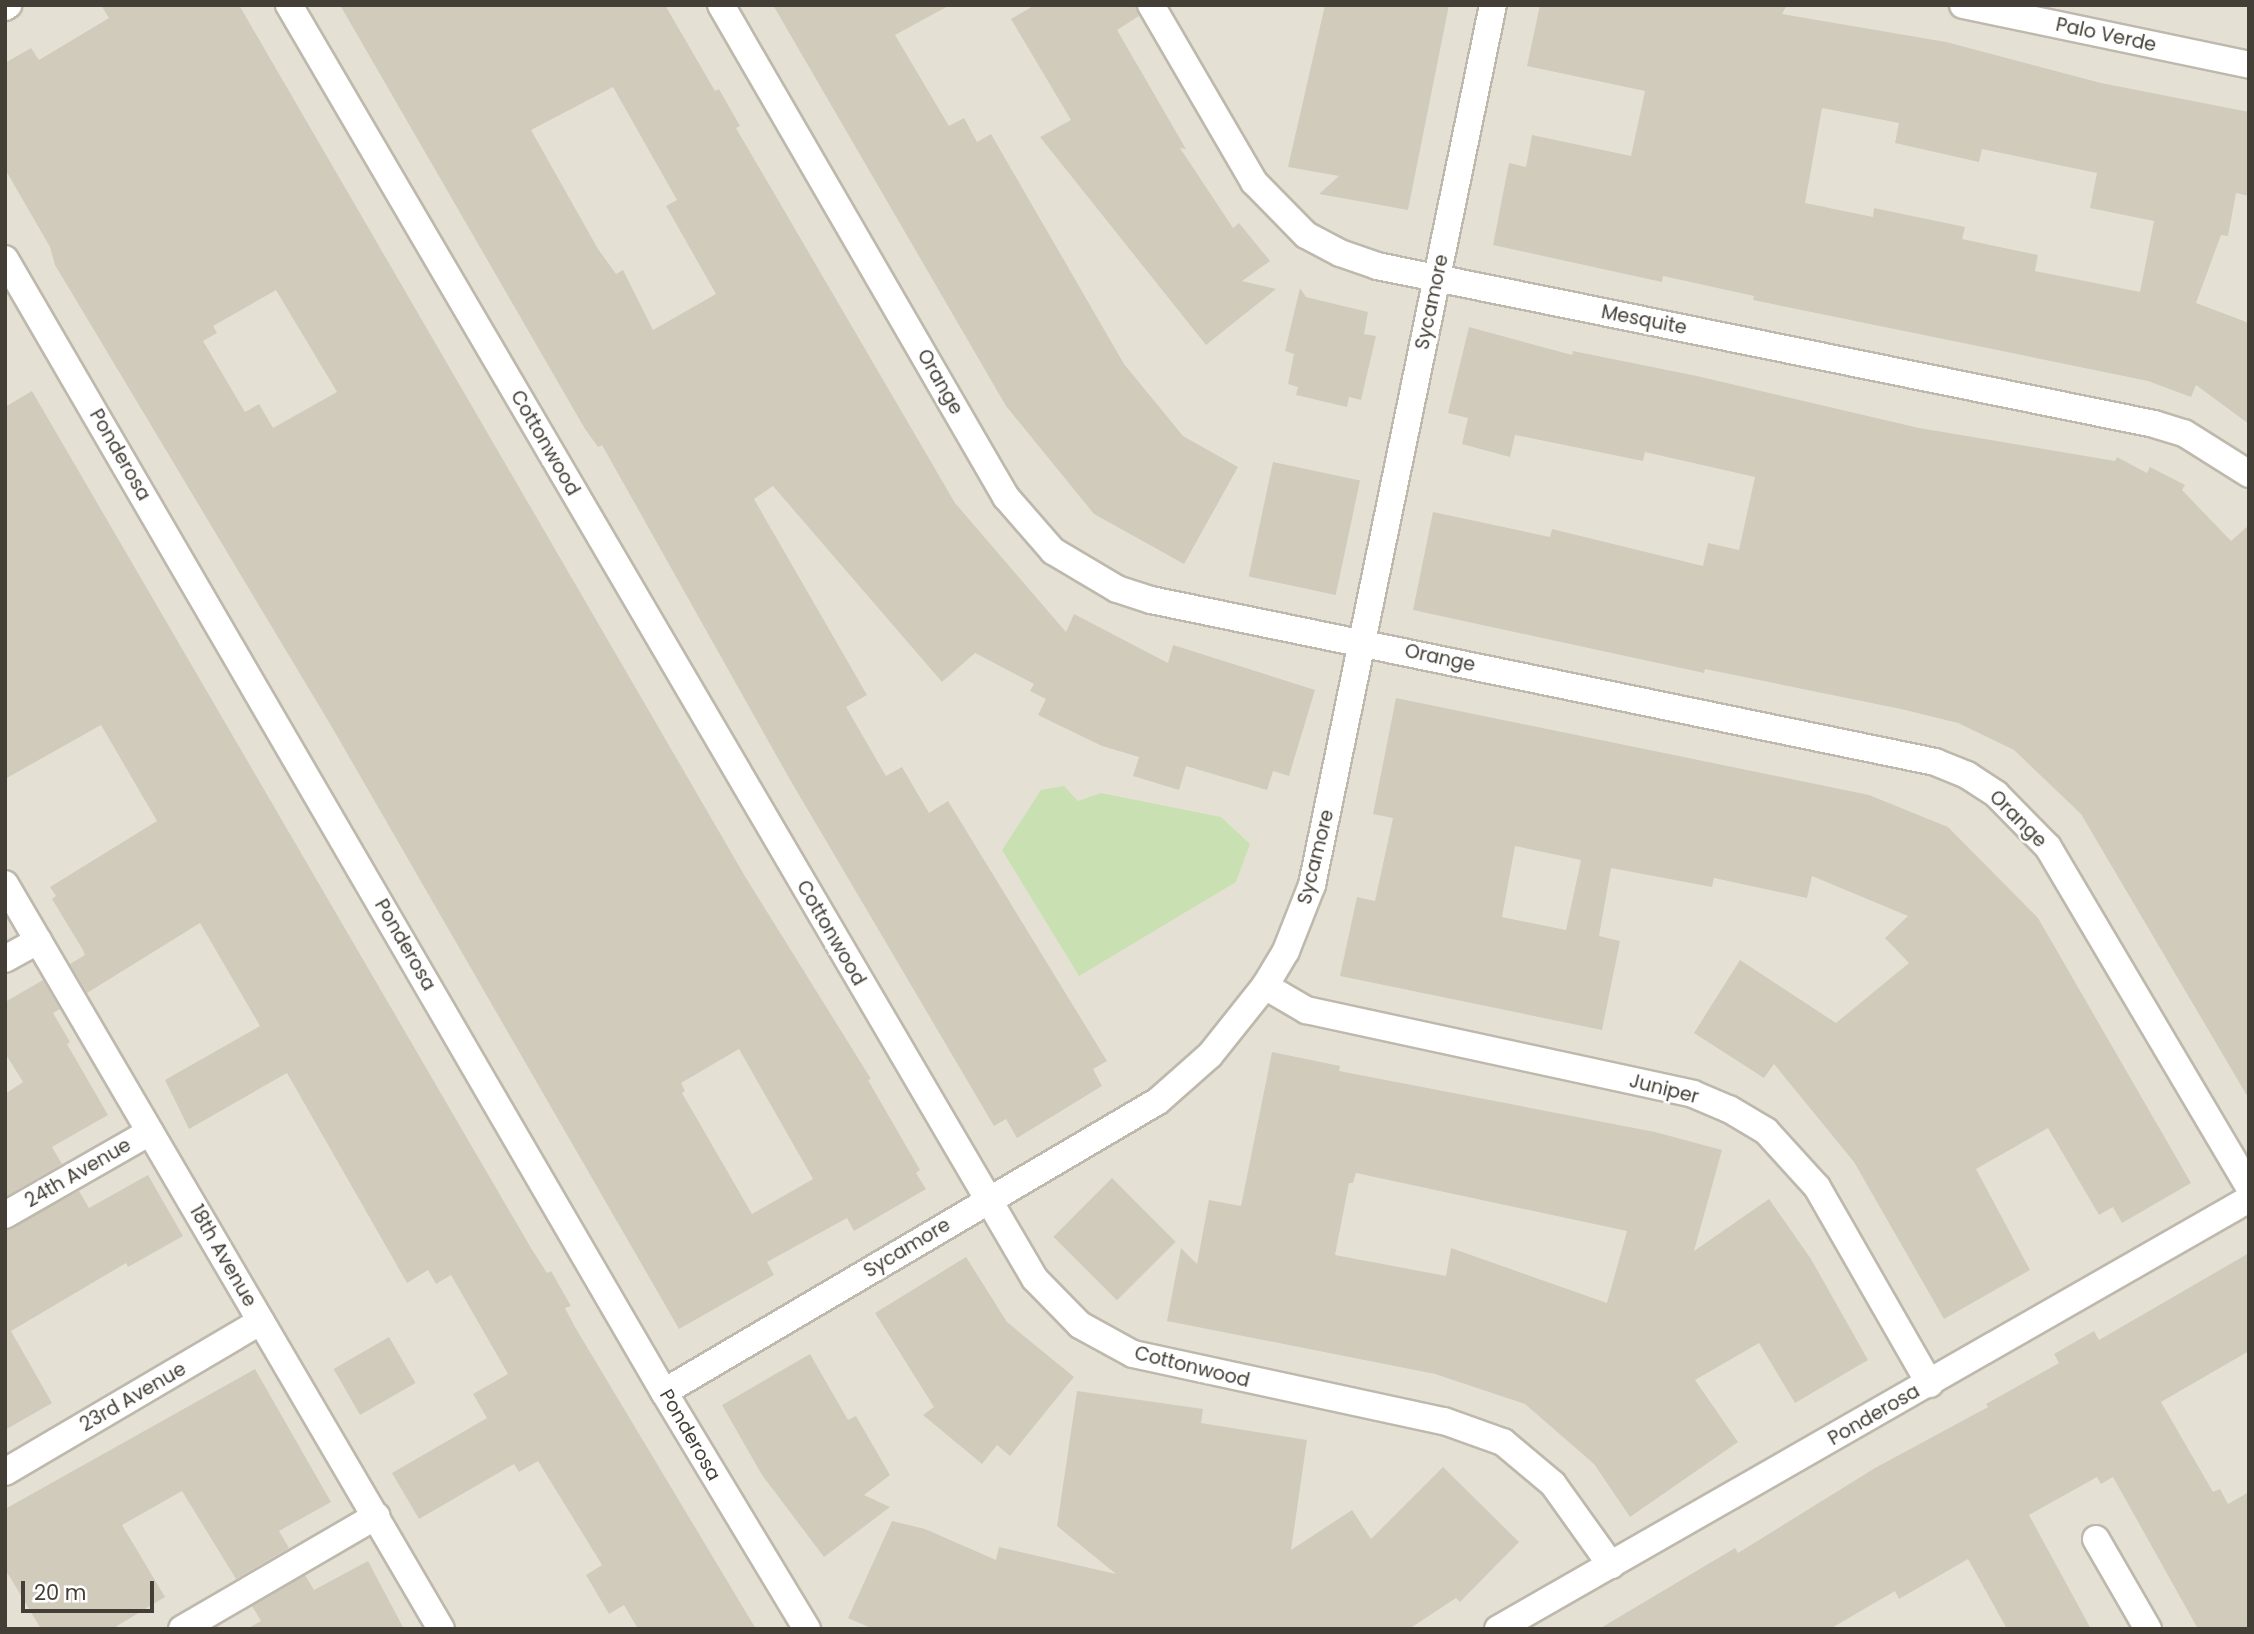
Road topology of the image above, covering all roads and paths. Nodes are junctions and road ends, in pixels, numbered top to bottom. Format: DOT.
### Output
graph roads {
  1 [pos="289,5"];
  2 [pos="721,5"];
  3 [pos="1151,5"];
  4 [pos="1493,5"];
  5 [pos="1963,5"];
  6 [pos="2249,65"];
  7 [pos="5,259"];
  8 [pos="1437,278"];
  9 [pos="2249,474"];
  10 [pos="1361,641"];
  11 [pos="5,884"];
  12 [pos="38,940"];
  13 [pos="5,959"];
  14 [pos="1265,986"];
  15 [pos="150,1132"];
  16 [pos="2249,1187"];
  17 [pos="2249,1199"];
  18 [pos="986,1201"];
  19 [pos="5,1215"];
  20 [pos="261,1321"];
  21 [pos="1930,1384"];
  22 [pos="664,1392"];
  23 [pos="5,1472"];
  24 [pos="376,1516"];
  25 [pos="2096,1539"];
  26 [pos="1611,1565"];
  27 [pos="182,1629"];
  28 [pos="441,1629"];
  29 [pos="807,1629"];
  30 [pos="1499,1629"];
  31 [pos="2148,1629"];
  1 -- 18 [label="lane, Cottonwood"];
  2 -- 10 [label="lane, Orange"];
  3 -- 8 [label="lane, Mesquite"];
  4 -- 8 [label="lane, Sycamore"];
  5 -- 6 [label="lane, Palo Verde"];
  7 -- 22 [label="lane, Ponderosa"];
  8 -- 9 [label="lane, Mesquite"];
  8 -- 10 [label="lane, Sycamore"];
  10 -- 14 [label="lane, Sycamore"];
  10 -- 16 [label="lane, Orange"];
  11 -- 12 [label="lane, 18th Avenue"];
  12 -- 13 [label="lane"];
  12 -- 15 [label="lane, 18th Avenue"];
  14 -- 18 [label="lane, Sycamore"];
  14 -- 21 [label="lane, Juniper"];
  15 -- 19 [label="lane, 24th Avenue"];
  15 -- 20 [label="lane, 18th Avenue"];
  17 -- 21 [label="lane, Ponderosa"];
  18 -- 22 [label="lane, Sycamore"];
  18 -- 26 [label="lane, Cottonwood"];
  20 -- 23 [label="lane, 23rd Avenue"];
  20 -- 24 [label="lane, 18th Avenue"];
  21 -- 26 [label="lane, Ponderosa"];
  22 -- 29 [label="lane, Ponderosa"];
  24 -- 27 [label="lane"];
  24 -- 28 [label="lane, 18th Avenue"];
  25 -- 31 [label="lane"];
  26 -- 30 [label="lane, Ponderosa"];
}
